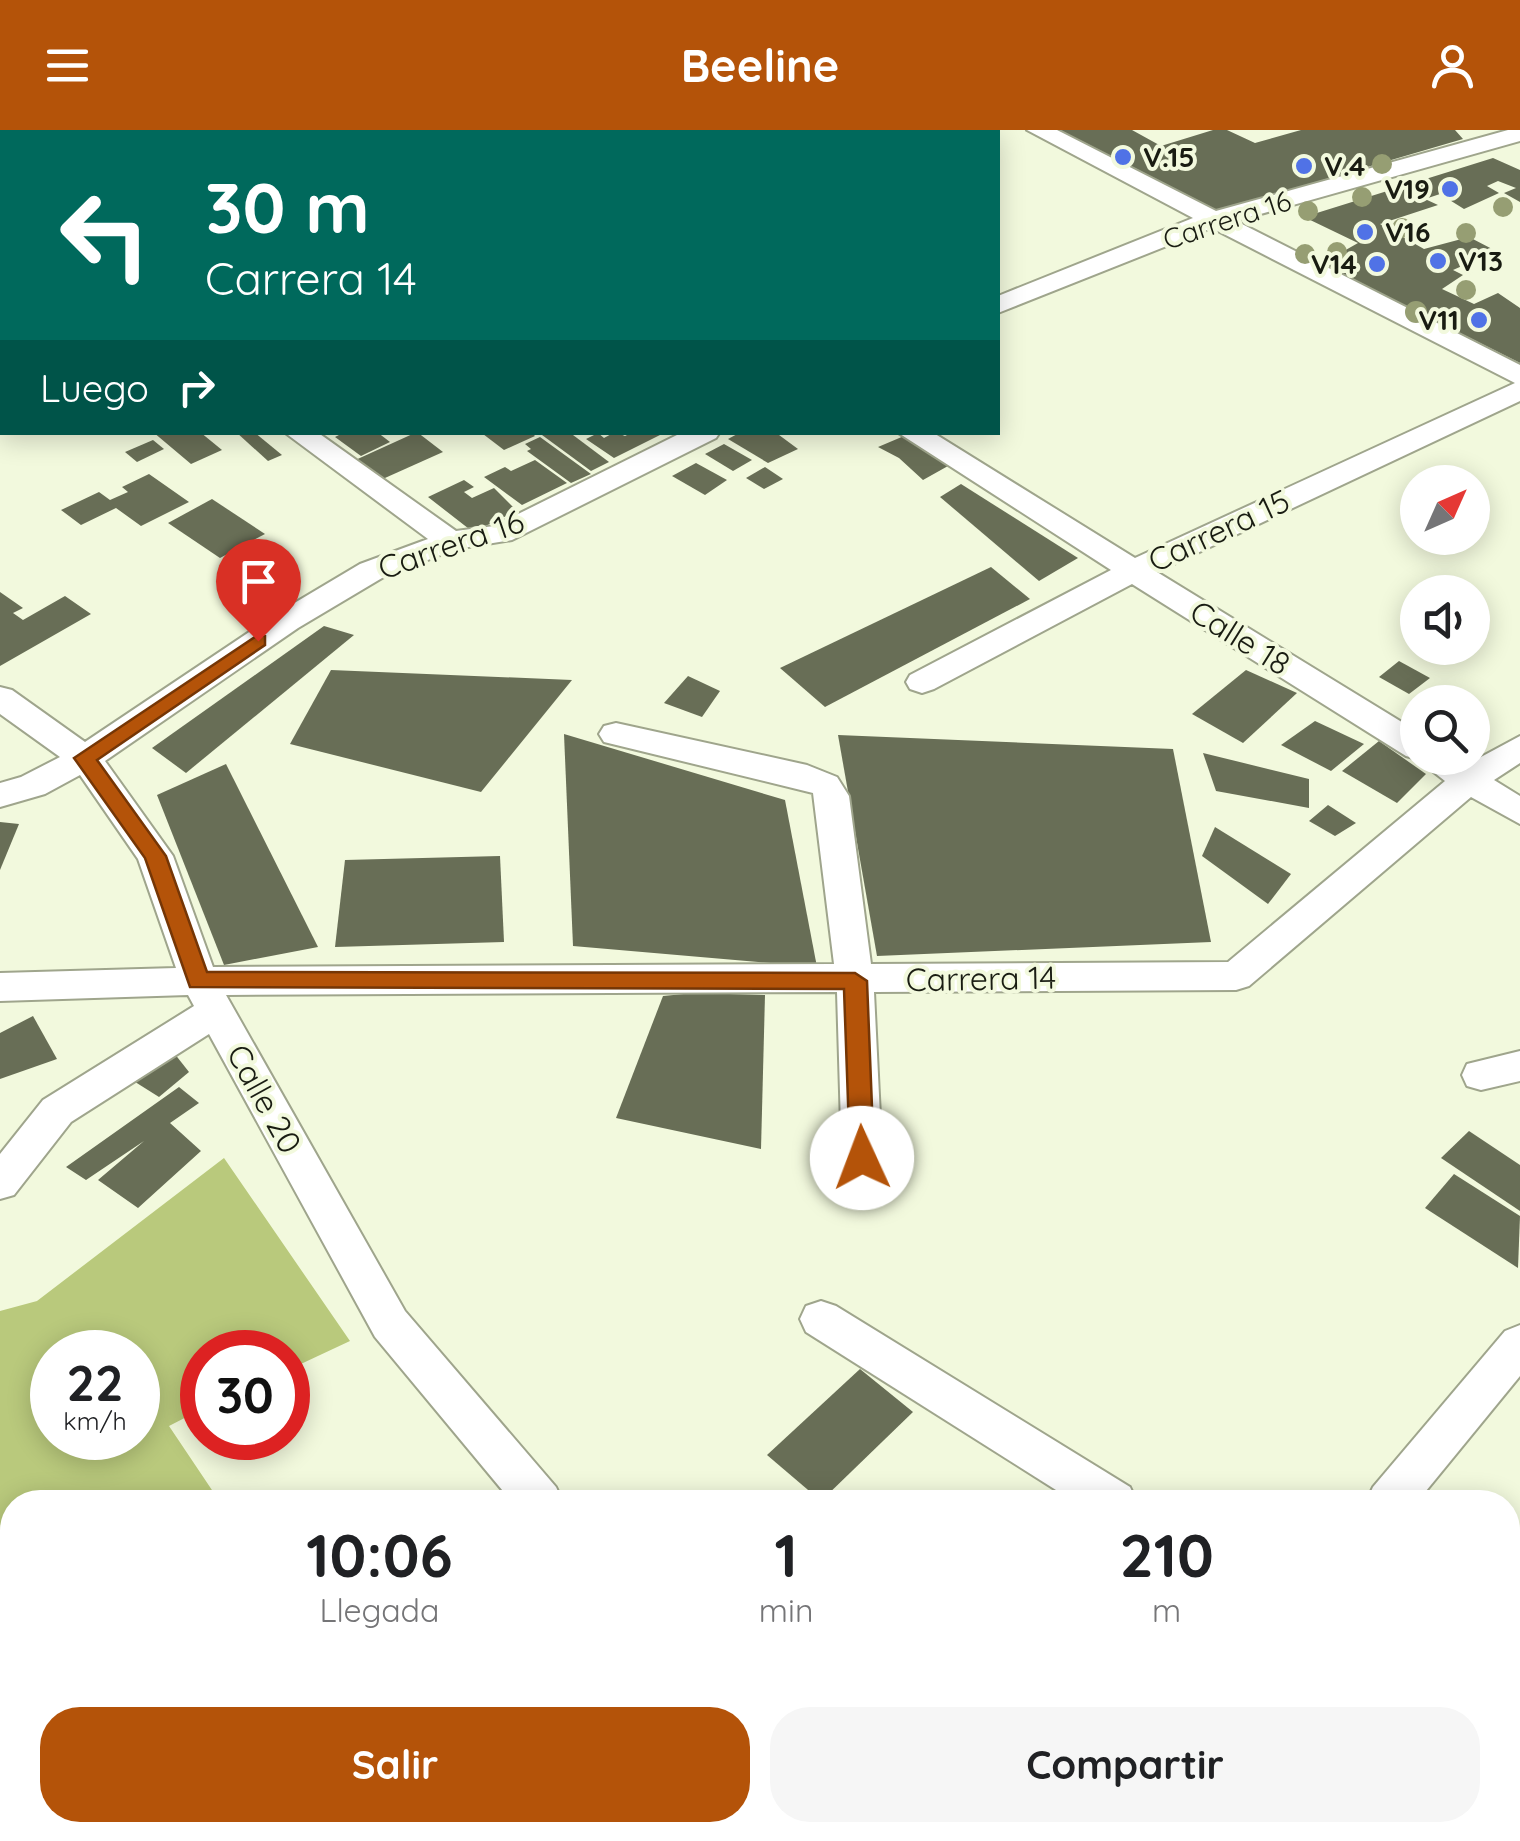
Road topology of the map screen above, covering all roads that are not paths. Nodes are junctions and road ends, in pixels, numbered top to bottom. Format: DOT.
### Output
graph roads {
  1 [pos="1040,130"];
  2 [pos="1512,143"];
  3 [pos="1211,220"];
  4 [pos="1000,304"];
  5 [pos="1520,376"];
  6 [pos="1520,390"];
  7 [pos="302,435"];
  8 [pos="700,435"];
  9 [pos="916,435"];
  10 [pos="450,541"];
  11 [pos="1133,571"];
  12 [pos="922,682"];
  13 [pos="0,698"];
  14 [pos="616,734"];
  15 [pos="1400,737"];
  16 [pos="1520,747"];
  17 [pos="85,758"];
  18 [pos="1461,775"];
  19 [pos="1469,780"];
  20 [pos="0,796"];
  21 [pos="1520,812"];
  22 [pos="855,981"];
  23 [pos="0,988"];
  24 [pos="207,996"];
  25 [pos="1520,1066"];
  26 [pos="1481,1075"];
  27 [pos="862,1158"];
  28 [pos="0,1184"];
  29 [pos="821,1320"];
  30 [pos="1520,1344"];
  31 [pos="530,1490"];
  32 [pos="1095,1490"];
  33 [pos="1399,1490"];
  1 -- 3 [label="street"];
  2 -- 3 [label="street, Carrera 16"];
  3 -- 4 [label="street, Carrera 16"];
  3 -- 5 [label="street"];
  6 -- 11 [label="street, Carrera 15"];
  7 -- 10 [label="street"];
  8 -- 10 [label="street, Carrera 16"];
  9 -- 11 [label="street, Calle 18"];
  10 -- 17 [label="street, Carrera 16"];
  11 -- 12 [label="street, Carrera 15"];
  11 -- 15 [label="street, Calle 18"];
  13 -- 17 [label="street, Calle 20"];
  14 -- 22 [label="street"];
  16 -- 19 [label="street, Carrera 14"];
  17 -- 20 [label="street, Carrera 16"];
  17 -- 24 [label="street, Calle 20"];
  18 -- 19 [label="street"];
  19 -- 21 [label="street"];
  19 -- 22 [label="street, Carrera 14"];
  22 -- 24 [label="street, Carrera 14"];
  22 -- 27 [label="street"];
  23 -- 24 [label="street, Carrera 14"];
  24 -- 28 [label="street"];
  24 -- 31 [label="street, Calle 20"];
  25 -- 26 [label="street"];
  29 -- 32 [label="street"];
  30 -- 33 [label="street"];
}
